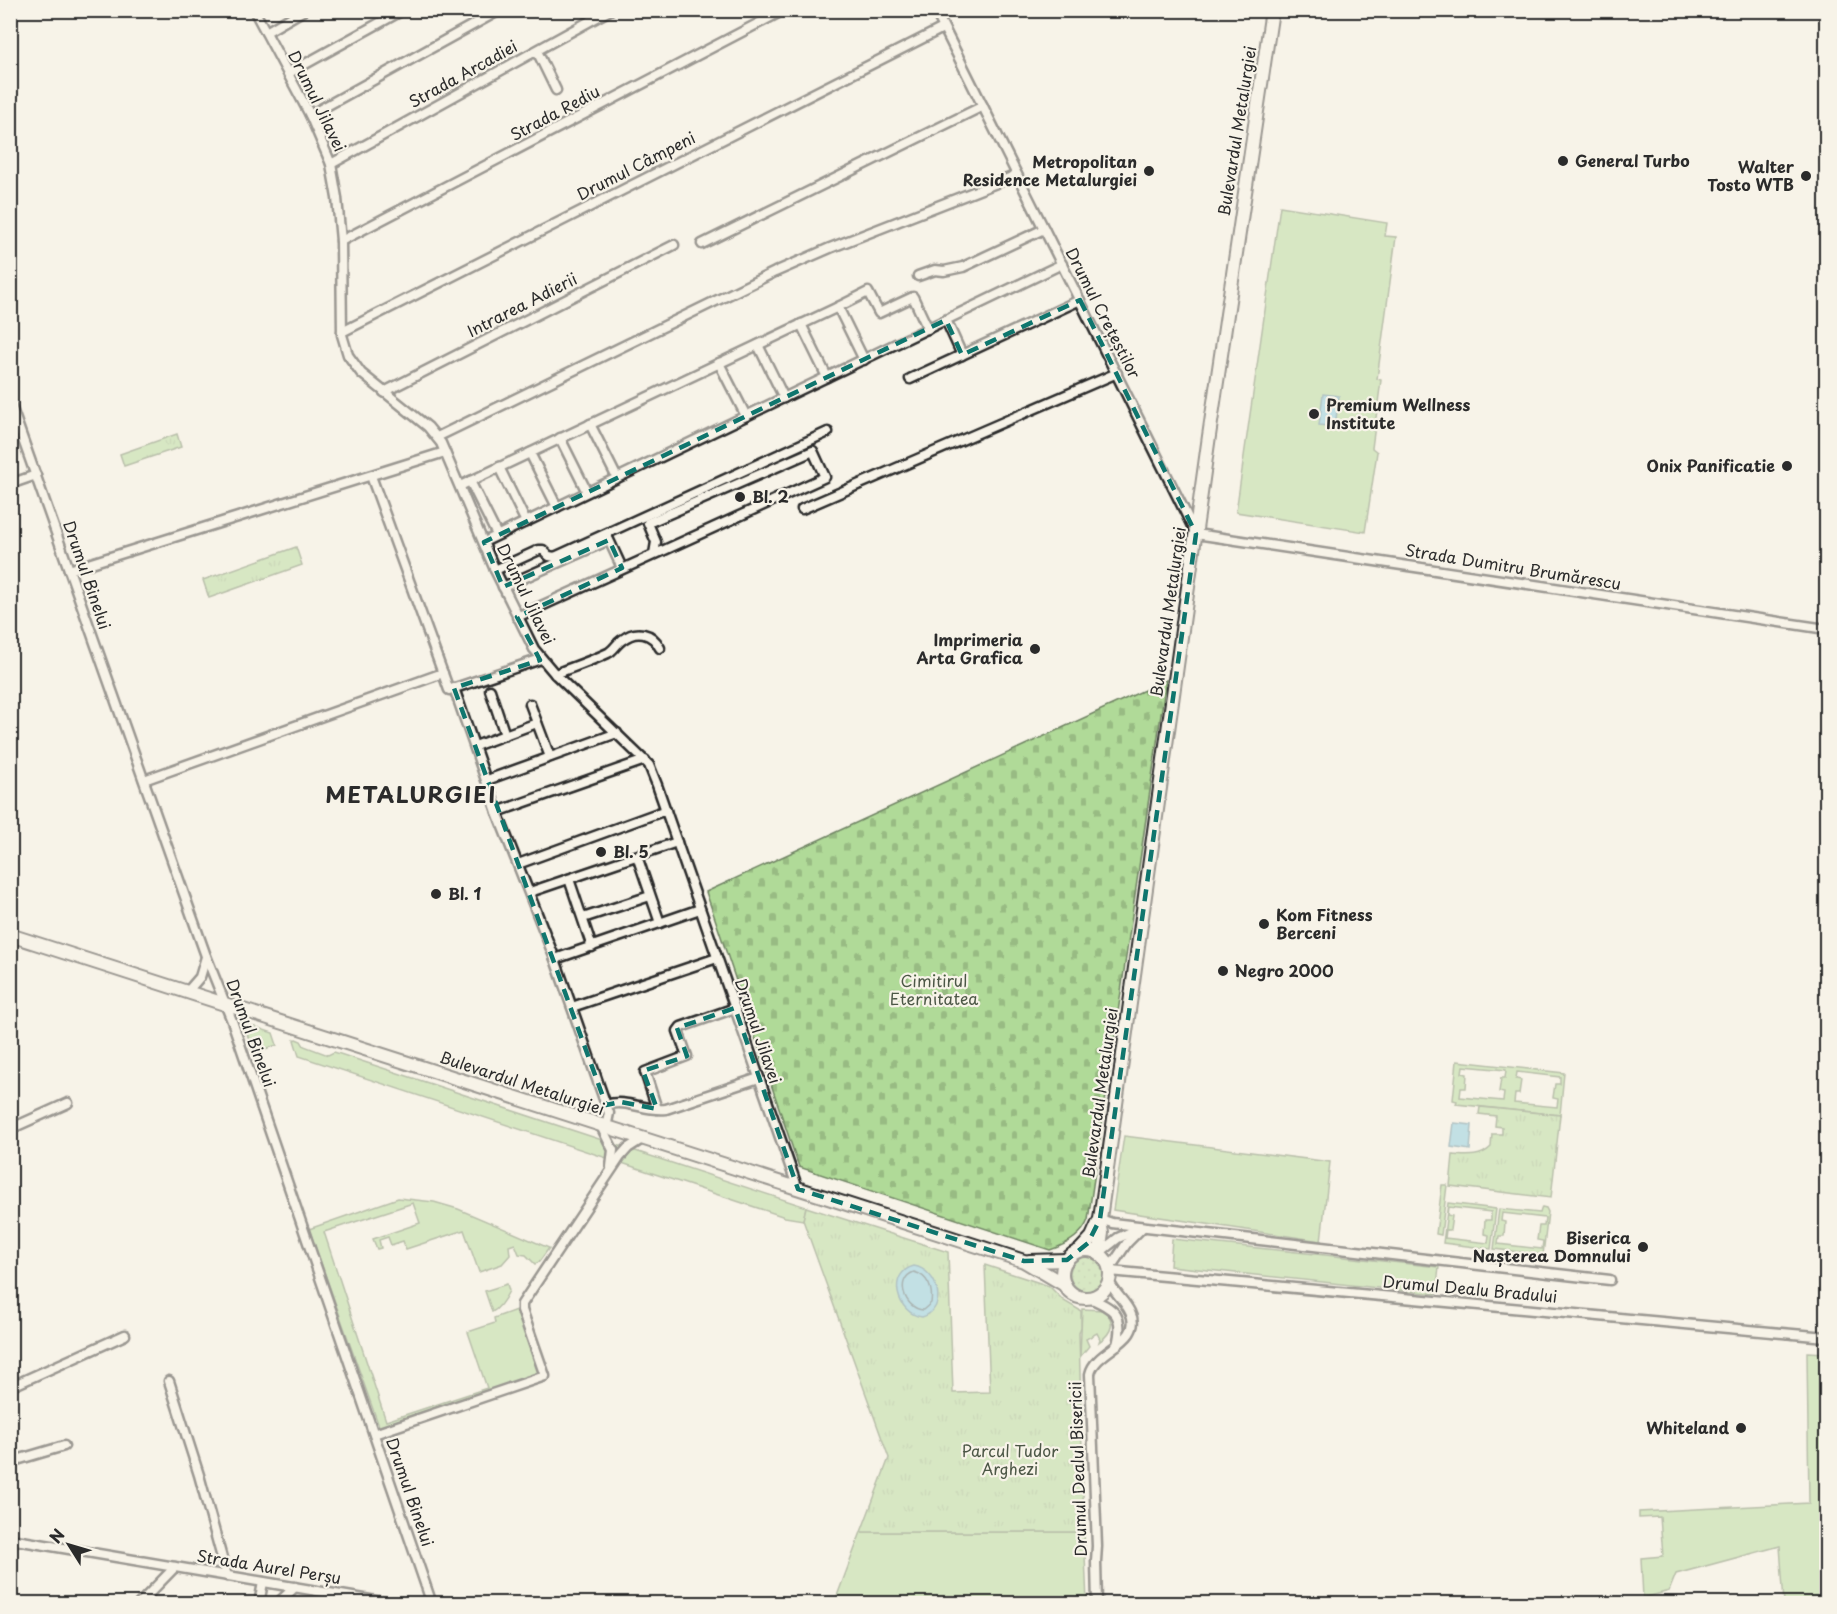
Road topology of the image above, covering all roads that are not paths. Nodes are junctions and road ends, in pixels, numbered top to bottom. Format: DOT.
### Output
graph roads {
  1 [pos="255,10"];
  2 [pos="304,10"];
  3 [pos="403,10"];
  4 [pos="500,10"];
  5 [pos="610,10"];
  6 [pos="784,10"];
  7 [pos="935,10"];
  8 [pos="1272,10"];
  9 [pos="944,28"];
  10 [pos="266,32"];
  11 [pos="537,51"];
  12 [pos="289,73"];
  13 [pos="556,90"];
  14 [pos="983,106"];
  15 [pos="310,115"];
  16 [pos="330,164"];
  17 [pos="1017,175"];
  18 [pos="1044,228"];
  19 [pos="341,241"];
  20 [pos="702,244"];
  21 [pos="674,245"];
  22 [pos="1062,264"];
  23 [pos="918,276"];
  24 [pos="1080,300"];
  25 [pos="838,307"];
  26 [pos="946,320"];
  27 [pos="801,324"];
  28 [pos="928,329"];
  29 [pos="342,332"];
  30 [pos="758,345"];
  31 [pos="962,355"];
  32 [pos="864,360"];
  33 [pos="719,363"];
  34 [pos="1117,373"];
  35 [pos="827,377"];
  36 [pos="910,379"];
  37 [pos="384,392"];
  38 [pos="784,398"];
  39 [pos="10,402"];
  40 [pos="746,416"];
  41 [pos="590,424"];
  42 [pos="828,432"];
  43 [pos="437,437"];
  44 [pos="560,438"];
  45 [pos="445,452"];
  46 [pos="530,453"];
  47 [pos="499,467"];
  48 [pos="36,475"];
  49 [pos="371,476"];
  50 [pos="616,478"];
  51 [pos="470,481"];
  52 [pos="10,484"];
  53 [pos="460,486"];
  54 [pos="587,492"];
  55 [pos="557,507"];
  56 [pos="802,509"];
  57 [pos="526,522"];
  58 [pos="1196,534"];
  59 [pos="497,536"];
  60 [pos="484,542"];
  61 [pos="654,554"];
  62 [pos="622,568"];
  63 [pos="69,570"];
  64 [pos="495,570"];
  65 [pos="503,587"];
  66 [pos="517,617"];
  67 [pos="1827,629"];
  68 [pos="660,648"];
  69 [pos="541,659"];
  70 [pos="443,673"];
  71 [pos="555,674"];
  72 [pos="454,688"];
  73 [pos="490,690"];
  74 [pos="530,704"];
  75 [pos="537,723"];
  76 [pos="617,733"];
  77 [pos="505,735"];
  78 [pos="475,746"];
  79 [pos="550,757"];
  80 [pos="645,760"];
  81 [pos="144,780"];
  82 [pos="487,780"];
  83 [pos="666,810"];
  84 [pos="498,812"];
  85 [pos="677,842"];
  86 [pos="637,856"];
  87 [pos="518,864"];
  88 [pos="569,879"];
  89 [pos="530,892"];
  90 [pos="650,896"];
  91 [pos="700,909"];
  92 [pos="583,918"];
  93 [pos="660,923"];
  94 [pos="10,935"];
  95 [pos="592,947"];
  96 [pos="206,956"];
  97 [pos="717,958"];
  98 [pos="555,959"];
  99 [pos="187,992"];
  100 [pos="226,1004"];
  101 [pos="572,1007"];
  102 [pos="735,1008"];
  103 [pos="759,1078"];
  104 [pos="68,1103"];
  105 [pos="606,1105"];
  106 [pos="657,1109"];
  107 [pos="604,1127"];
  108 [pos="10,1130"];
  109 [pos="642,1139"];
  110 [pos="610,1170"];
  111 [pos="798,1190"];
  112 [pos="1106,1221"];
  113 [pos="1143,1227"];
  114 [pos="1079,1251"];
  115 [pos="1099,1253"];
  116 [pos="1067,1260"];
  117 [pos="1024,1261"];
  118 [pos="1109,1273"];
  119 [pos="1610,1280"];
  120 [pos="1065,1285"];
  121 [pos="1088,1298"];
  122 [pos="125,1335"];
  123 [pos="1827,1337"];
  124 [pos="1117,1345"];
  125 [pos="169,1381"];
  126 [pos="10,1387"];
  127 [pos="374,1434"];
  128 [pos="64,1446"];
  129 [pos="10,1462"];
  130 [pos="10,1539"];
  131 [pos="175,1567"];
  132 [pos="227,1575"];
  133 [pos="263,1582"];
  134 [pos="295,1587"];
  135 [pos="139,1604"];
  136 [pos="259,1604"];
  137 [pos="277,1604"];
  138 [pos="394,1604"];
  139 [pos="432,1604"];
  140 [pos="1097,1604"];
  1 -- 10 [label="street, Drumul Jilavei"];
  2 -- 10 [label="street"];
  3 -- 12 [label="street"];
  4 -- 15 [label="street"];
  5 -- 11 [label="street, Strada Arcadiei"];
  6 -- 19 [label="street, Strada Rediu"];
  7 -- 9 [label="street, Drumul Crețeștilor"];
  8 -- 58 [label="main road, Bulevardul Metalurgiei"];
  9 -- 14 [label="street, Drumul Crețeștilor"];
  9 -- 29 [label="street, Drumul Câmpeni"];
  10 -- 12 [label="street, Drumul Jilavei"];
  11 -- 13 [label="street"];
  11 -- 16 [label="street, Strada Arcadiei"];
  12 -- 15 [label="street, Drumul Jilavei"];
  14 -- 17 [label="street, Drumul Crețeștilor"];
  14 -- 20 [label="street"];
  15 -- 16 [label="street, Drumul Jilavei"];
  16 -- 19 [label="street, Drumul Jilavei"];
  17 -- 18 [label="street, Drumul Crețeștilor"];
  17 -- 43 [label="street"];
  18 -- 22 [label="street, Drumul Crețeștilor"];
  18 -- 23 [label="street"];
  19 -- 29 [label="street, Drumul Jilavei"];
  21 -- 37 [label="street, Intrarea Adierii"];
  22 -- 24 [label="street, Drumul Crețeștilor"];
  22 -- 26 [label="street"];
  24 -- 31 [label="street"];
  24 -- 34 [label="street, Drumul Crețeștilor"];
  25 -- 27 [label="street"];
  25 -- 28 [label="street"];
  25 -- 32 [label="street"];
  26 -- 28 [label="street"];
  26 -- 31 [label="street"];
  27 -- 30 [label="street"];
  27 -- 35 [label="street"];
  28 -- 32 [label="street"];
  29 -- 37 [label="street, Drumul Jilavei"];
  30 -- 33 [label="street"];
  30 -- 38 [label="street"];
  31 -- 36 [label="street"];
  32 -- 35 [label="street"];
  33 -- 40 [label="street"];
  33 -- 41 [label="street"];
  34 -- 56 [label="street"];
  34 -- 58 [label="street, Drumul Crețeștilor"];
  35 -- 38 [label="street"];
  37 -- 43 [label="street, Drumul Jilavei"];
  38 -- 40 [label="street"];
  39 -- 48 [label="street, Drumul Binelui"];
  40 -- 50 [label="street"];
  41 -- 44 [label="street"];
  41 -- 50 [label="street"];
  42 -- 64 [label="street"];
  43 -- 45 [label="street, Drumul Jilavei"];
  44 -- 46 [label="street"];
  44 -- 54 [label="street"];
  45 -- 49 [label="street"];
  45 -- 53 [label="street, Drumul Jilavei"];
  46 -- 47 [label="street"];
  46 -- 55 [label="street"];
  47 -- 51 [label="street"];
  47 -- 57 [label="street"];
  48 -- 52 [label="street"];
  48 -- 63 [label="street, Drumul Binelui"];
  49 -- 63 [label="street"];
  49 -- 70 [label="street"];
  50 -- 54 [label="street"];
  51 -- 53 [label="street"];
  51 -- 59 [label="street"];
  53 -- 60 [label="street, Drumul Jilavei"];
  54 -- 55 [label="street"];
  55 -- 57 [label="street"];
  57 -- 59 [label="street"];
  58 -- 67 [label="street, Strada Dumitru Brumărescu"];
  58 -- 112 [label="main road, Bulevardul Metalurgiei"];
  59 -- 60 [label="street"];
  60 -- 64 [label="street, Drumul Jilavei"];
  61 -- 61 [label="street"];
  61 -- 62 [label="street"];
  62 -- 65 [label="street"];
  62 -- 66 [label="street"];
  63 -- 81 [label="street, Drumul Binelui"];
  64 -- 65 [label="street, Drumul Jilavei"];
  65 -- 66 [label="street, Drumul Jilavei"];
  66 -- 69 [label="street, Drumul Jilavei"];
  68 -- 71 [label="street"];
  69 -- 71 [label="street, Drumul Jilavei"];
  69 -- 72 [label="street"];
  70 -- 72 [label="street"];
  70 -- 81 [label="street"];
  71 -- 76 [label="street, Drumul Jilavei"];
  72 -- 78 [label="street"];
  73 -- 77 [label="street"];
  74 -- 75 [label="street"];
  75 -- 77 [label="street"];
  75 -- 79 [label="street"];
  76 -- 79 [label="street"];
  76 -- 80 [label="street, Drumul Jilavei"];
  77 -- 78 [label="street"];
  78 -- 82 [label="street"];
  79 -- 82 [label="street"];
  80 -- 83 [label="street, Drumul Jilavei"];
  80 -- 84 [label="street"];
  81 -- 96 [label="street, Drumul Binelui"];
  82 -- 84 [label="street"];
  83 -- 85 [label="street, Drumul Jilavei"];
  83 -- 87 [label="street"];
  84 -- 87 [label="street"];
  85 -- 86 [label="street"];
  85 -- 91 [label="street, Drumul Jilavei"];
  86 -- 88 [label="street"];
  86 -- 90 [label="street"];
  87 -- 89 [label="street"];
  88 -- 89 [label="street"];
  88 -- 92 [label="street"];
  89 -- 98 [label="street"];
  90 -- 92 [label="street"];
  90 -- 93 [label="street"];
  91 -- 93 [label="street"];
  91 -- 97 [label="street, Drumul Jilavei"];
  92 -- 95 [label="street"];
  93 -- 95 [label="street"];
  94 -- 99 [label="main road, Bulevardul Metalurgiei"];
  95 -- 98 [label="street"];
  96 -- 99 [label="street"];
  96 -- 100 [label="street, Drumul Binelui"];
  97 -- 101 [label="street"];
  97 -- 102 [label="street, Drumul Jilavei"];
  98 -- 101 [label="street"];
  99 -- 100 [label="main road, Bulevardul Metalurgiei"];
  100 -- 107 [label="main road, Bulevardul Metalurgiei"];
  100 -- 127 [label="street, Drumul Binelui"];
  101 -- 105 [label="street"];
  102 -- 103 [label="street, Drumul Jilavei"];
  102 -- 106 [label="street"];
  103 -- 106 [label="street"];
  103 -- 111 [label="street, Drumul Jilavei"];
  104 -- 108 [label="street"];
  105 -- 106 [label="street"];
  105 -- 107 [label="street"];
  107 -- 109 [label="main road, Bulevardul Metalurgiei"];
  107 -- 110 [label="street"];
  109 -- 110 [label="street"];
  109 -- 111 [label="main road, Bulevardul Metalurgiei"];
  110 -- 127 [label="street"];
  111 -- 117 [label="main road, Bulevardul Metalurgiei"];
  112 -- 113 [label="street"];
  112 -- 114 [label="main road, Bulevardul Metalurgiei"];
  112 -- 115 [label="main road, Bulevardul Metalurgiei"];
  113 -- 115 [label="street"];
  113 -- 118 [label="street"];
  113 -- 119 [label="street"];
  114 -- 115 [label="main road"];
  114 -- 116 [label="main road"];
  115 -- 118 [label="main road"];
  116 -- 117 [label="main road, Bulevardul Metalurgiei"];
  116 -- 120 [label="main road"];
  117 -- 120 [label="main road, Bulevardul Metalurgiei"];
  118 -- 121 [label="main road"];
  118 -- 123 [label="street, Drumul Dealu Bradului"];
  118 -- 124 [label="street, Drumul Dealul Bisericii"];
  120 -- 121 [label="main road"];
  121 -- 124 [label="street"];
  122 -- 126 [label="street"];
  124 -- 140 [label="street, Drumul Dealul Bisericii"];
  125 -- 132 [label="street"];
  127 -- 139 [label="street, Drumul Binelui"];
  128 -- 129 [label="street"];
  130 -- 131 [label="street, Strada Aurel Perșu"];
  131 -- 132 [label="street, Strada Aurel Perșu"];
  131 -- 135 [label="street, Strada Aurel Perșu"];
  132 -- 133 [label="street, Strada Aurel Perșu"];
  133 -- 134 [label="street, Strada Aurel Perșu"];
  133 -- 136 [label="street"];
  134 -- 137 [label="street"];
  134 -- 138 [label="street, Strada Aurel Perșu"];
}
